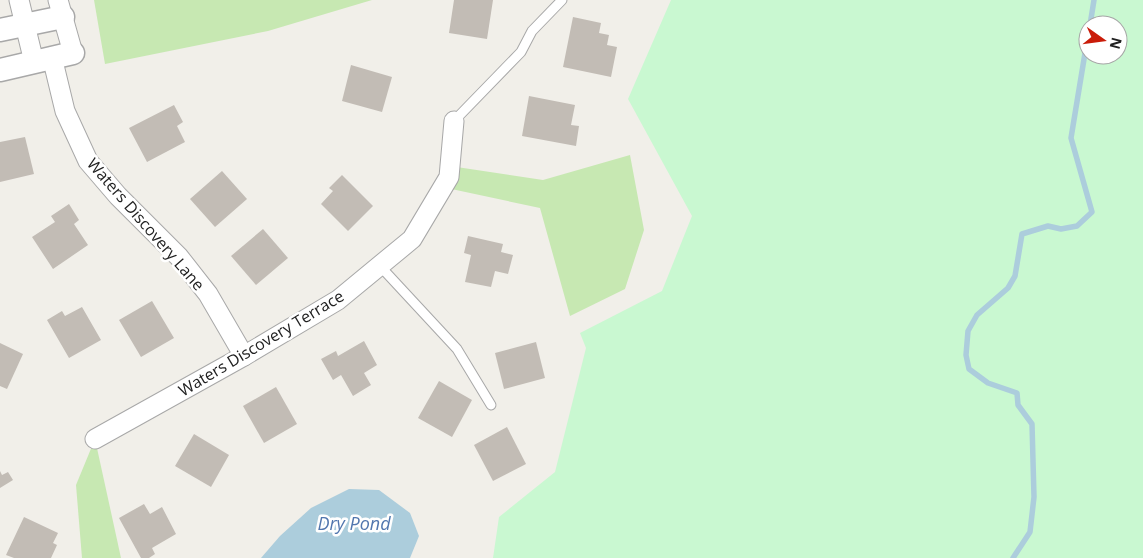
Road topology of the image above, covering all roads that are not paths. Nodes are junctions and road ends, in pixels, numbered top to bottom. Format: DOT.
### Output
graph roads {
  1 [pos="19,0"];
  2 [pos="562,0"];
  3 [pos="60,8"];
  4 [pos="26,25"];
  5 [pos="0,30"];
  6 [pos="53,57"];
  7 [pos="0,70"];
  8 [pos="454,121"];
  9 [pos="380,266"];
  10 [pos="244,356"];
  11 [pos="491,405"];
  12 [pos="95,439"];
  1 -- 4 [label="street"];
  2 -- 8 [label="lane"];
  3 -- 4 [label="street"];
  3 -- 6 [label="street"];
  4 -- 5 [label="street"];
  4 -- 6 [label="street"];
  6 -- 7 [label="street"];
  6 -- 10 [label="street, Waters Discovery Lane"];
  8 -- 9 [label="street, Waters Discovery Terrace"];
  9 -- 10 [label="street, Waters Discovery Terrace"];
  9 -- 11 [label="lane"];
  10 -- 12 [label="street, Waters Discovery Terrace"];
}
